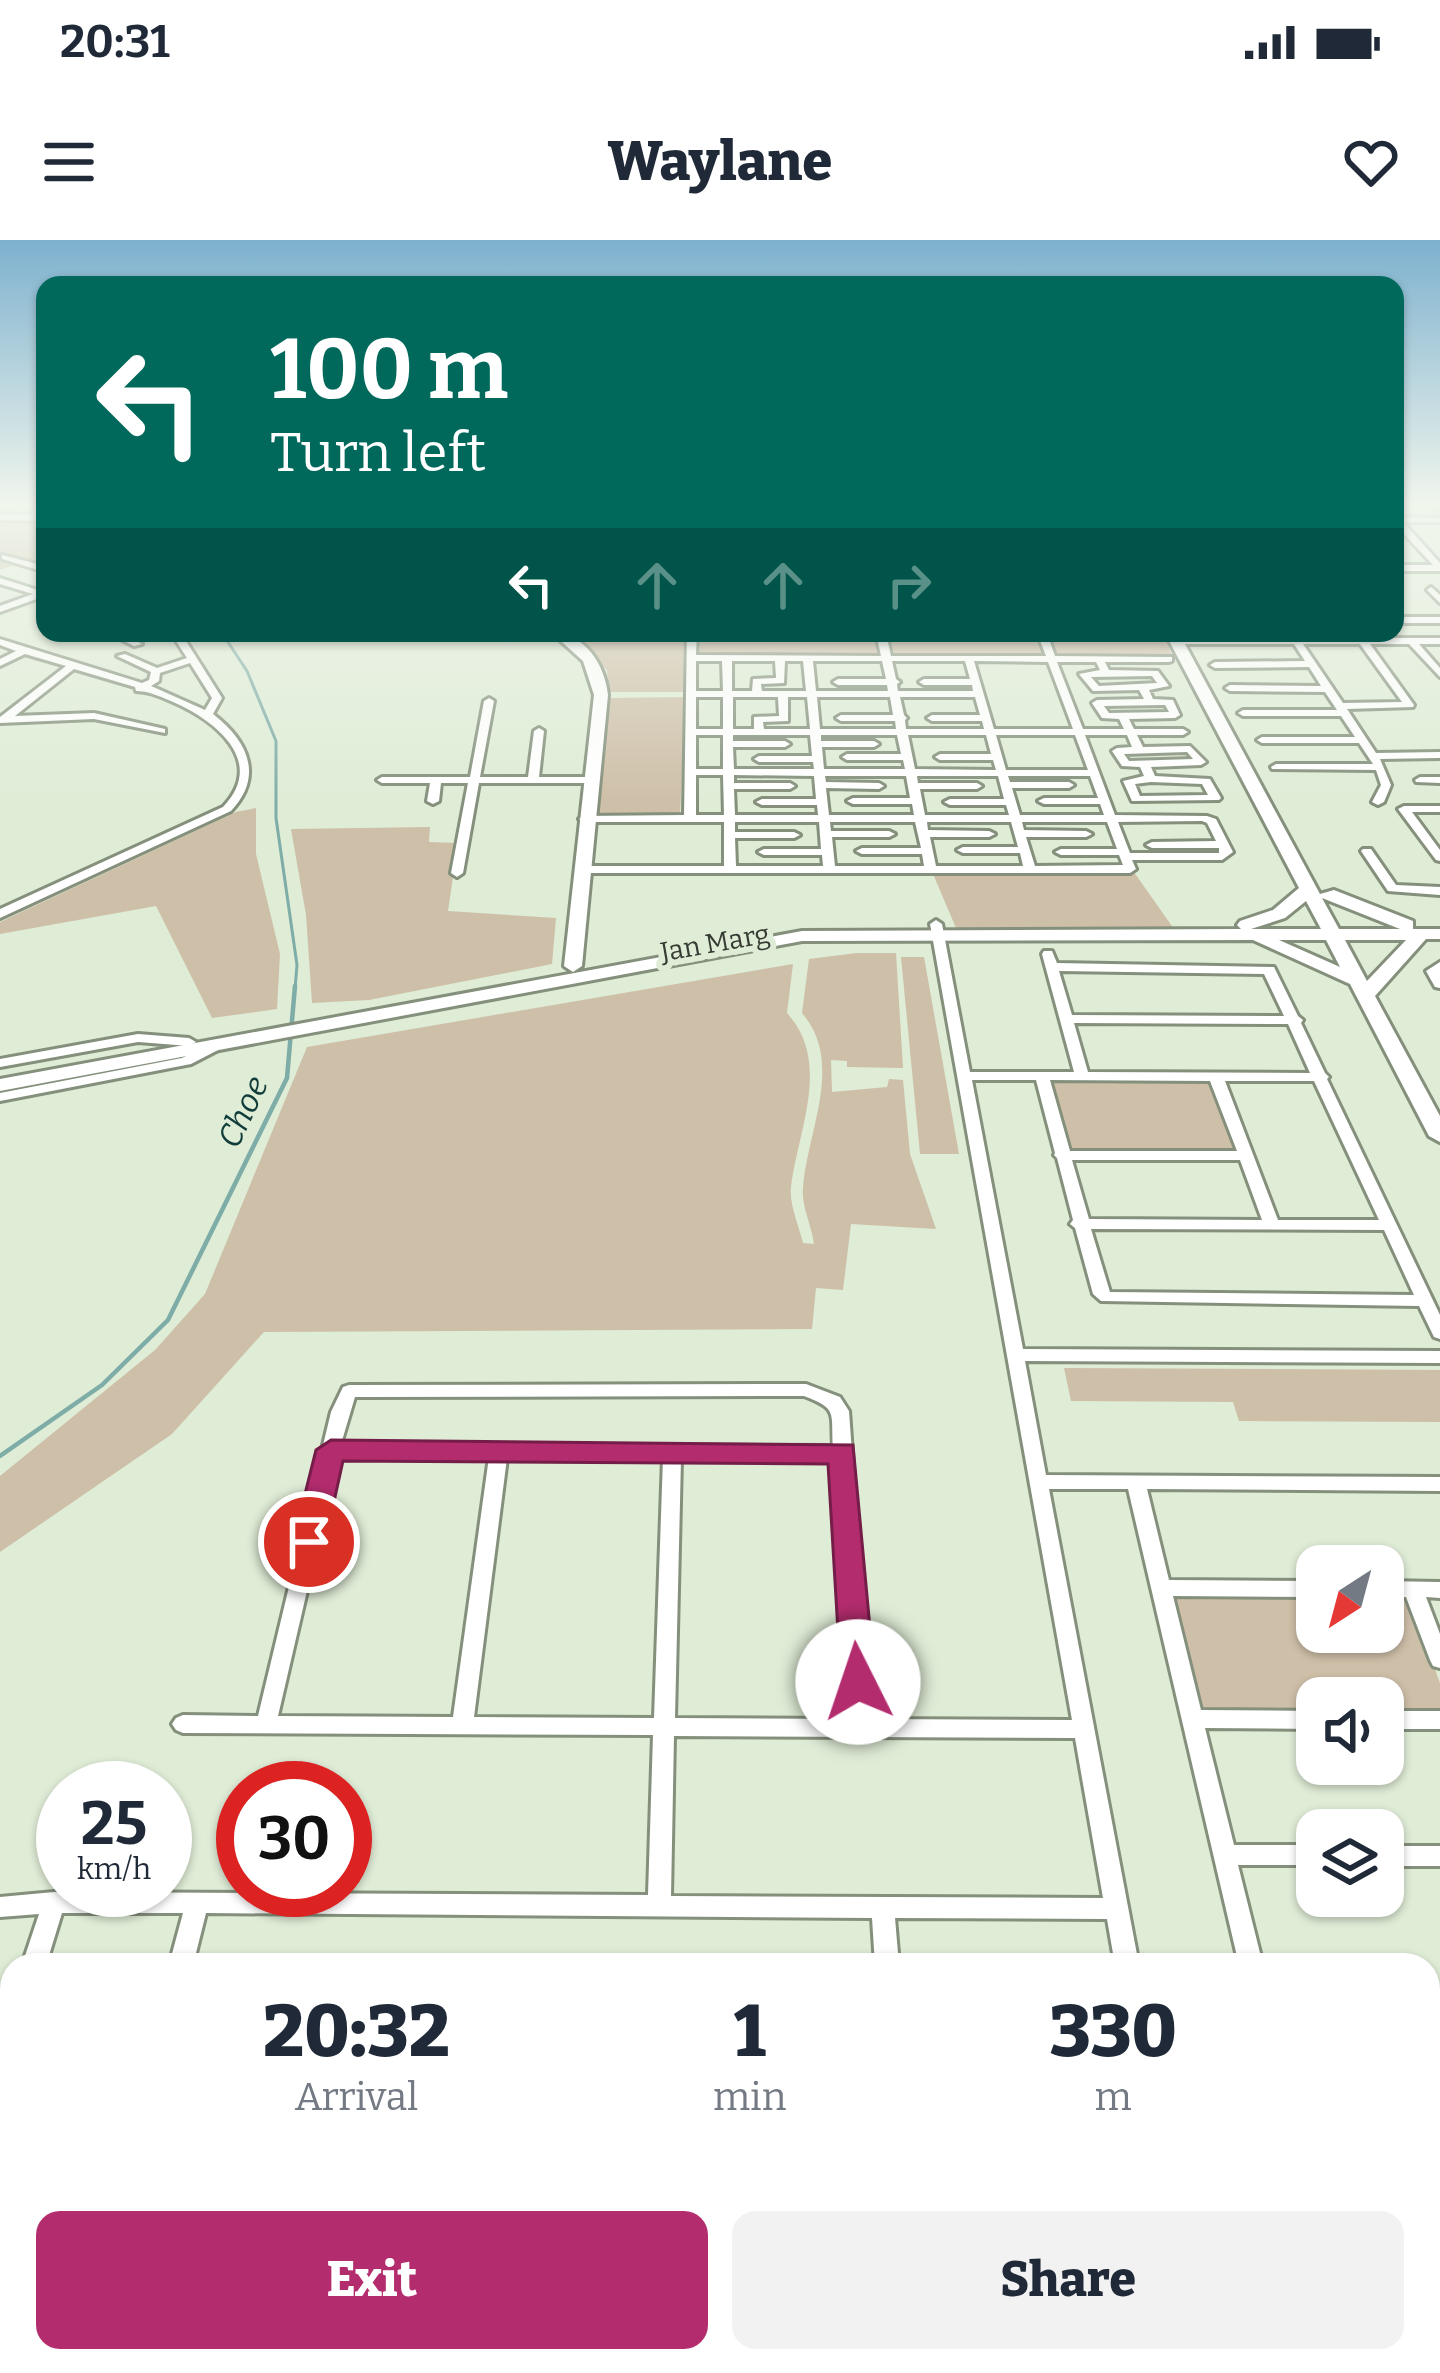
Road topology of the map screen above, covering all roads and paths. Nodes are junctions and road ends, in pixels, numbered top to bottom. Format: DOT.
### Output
graph roads {
  1 [pos="1404,620"];
  2 [pos="1440,620"];
  3 [pos="1404,640"];
  4 [pos="1412,640"];
  5 [pos="1440,640"];
  6 [pos="0,642"];
  7 [pos="133,642"];
  8 [pos="182,642"];
  9 [pos="574,642"];
  10 [pos="693,642"];
  11 [pos="883,642"];
  12 [pos="1045,642"];
  13 [pos="1181,642"];
  14 [pos="1297,642"];
  15 [pos="1364,642"];
  16 [pos="137,644"];
  17 [pos="23,651"];
  18 [pos="122,656"];
  19 [pos="695,658"];
  20 [pos="969,658"];
  21 [pos="1050,658"];
  22 [pos="193,659"];
  23 [pos="1099,659"];
  24 [pos="1169,659"];
  25 [pos="0,663"];
  26 [pos="727,664"];
  27 [pos="1312,664"];
  28 [pos="1214,665"];
  29 [pos="70,668"];
  30 [pos="946,670"];
  31 [pos="156,671"];
  32 [pos="1106,673"];
  33 [pos="1440,674"];
  34 [pos="864,688"];
  35 [pos="896,688"];
  36 [pos="979,688"];
  37 [pos="1143,688"];
  38 [pos="1230,688"];
  39 [pos="139,689"];
  40 [pos="1329,689"];
  41 [pos="693,694"];
  42 [pos="839,694"];
  43 [pos="927,694"];
  44 [pos="727,699"];
  45 [pos="489,701"];
  46 [pos="783,701"];
  47 [pos="812,701"];
  48 [pos="1150,702"];
  49 [pos="757,706"];
  50 [pos="956,706"];
  51 [pos="1342,710"];
  52 [pos="1243,713"];
  53 [pos="207,716"];
  54 [pos="1123,716"];
  55 [pos="987,718"];
  56 [pos="2,720"];
  57 [pos="160,731"];
  58 [pos="539,731"];
  59 [pos="692,732"];
  60 [pos="1080,732"];
  61 [pos="1130,732"];
  62 [pos="1183,732"];
  63 [pos="991,733"];
  64 [pos="727,738"];
  65 [pos="1262,740"];
  66 [pos="1362,740"];
  67 [pos="845,744"];
  68 [pos="874,744"];
  69 [pos="907,744"];
  70 [pos="937,744"];
  71 [pos="966,744"];
  72 [pos="1139,750"];
  73 [pos="1440,755"];
  74 [pos="998,757"];
  75 [pos="1376,761"];
  76 [pos="1144,764"];
  77 [pos="1276,767"];
  78 [pos="691,772"];
  79 [pos="819,772"];
  80 [pos="760,773"];
  81 [pos="788,773"];
  82 [pos="1095,773"];
  83 [pos="727,779"];
  84 [pos="850,779"];
  85 [pos="878,779"];
  86 [pos="914,779"];
  87 [pos="1004,779"];
  88 [pos="1067,779"];
  89 [pos="1151,779"];
  90 [pos="382,780"];
  91 [pos="533,780"];
  92 [pos="592,780"];
  93 [pos="945,780"];
  94 [pos="975,780"];
  95 [pos="1420,780"];
  96 [pos="1440,780"];
  97 [pos="436,781"];
  98 [pos="473,781"];
  99 [pos="1040,785"];
  100 [pos="1160,800"];
  101 [pos="433,801"];
  102 [pos="853,801"];
  103 [pos="881,801"];
  104 [pos="917,801"];
  105 [pos="1044,801"];
  106 [pos="1075,801"];
  107 [pos="763,802"];
  108 [pos="790,802"];
  109 [pos="822,802"];
  110 [pos="950,802"];
  111 [pos="980,802"];
  112 [pos="1011,802"];
  113 [pos="1106,802"];
  114 [pos="1378,802"];
  115 [pos="1440,809"];
  116 [pos="690,816"];
  117 [pos="728,817"];
  118 [pos="763,818"];
  119 [pos="793,818"];
  120 [pos="824,818"];
  121 [pos="855,818"];
  122 [pos="886,818"];
  123 [pos="921,818"];
  124 [pos="954,818"];
  125 [pos="985,818"];
  126 [pos="1015,818"];
  127 [pos="1050,818"];
  128 [pos="1080,818"];
  129 [pos="1165,818"];
  130 [pos="585,819"];
  131 [pos="1112,819"];
  132 [pos="924,833"];
  133 [pos="1019,833"];
  134 [pos="825,834"];
  135 [pos="860,834"];
  136 [pos="889,834"];
  137 [pos="960,834"];
  138 [pos="989,834"];
  139 [pos="1055,834"];
  140 [pos="1086,834"];
  141 [pos="728,835"];
  142 [pos="764,835"];
  143 [pos="794,835"];
  144 [pos="1176,844"];
  145 [pos="1223,844"];
  146 [pos="964,850"];
  147 [pos="993,850"];
  148 [pos="1024,850"];
  149 [pos="862,851"];
  150 [pos="892,851"];
  151 [pos="927,851"];
  152 [pos="1124,851"];
  153 [pos="1367,851"];
  154 [pos="764,852"];
  155 [pos="795,852"];
  156 [pos="827,852"];
  157 [pos="1061,852"];
  158 [pos="1092,852"];
  159 [pos="1440,858"];
  160 [pos="765,869"];
  161 [pos="829,869"];
  162 [pos="864,869"];
  163 [pos="931,869"];
  164 [pos="968,869"];
  165 [pos="1030,869"];
  166 [pos="1066,869"];
  167 [pos="581,870"];
  168 [pos="730,870"];
  169 [pos="457,873"];
  170 [pos="1318,891"];
  171 [pos="1440,891"];
  172 [pos="0,902"];
  173 [pos="16,907"];
  174 [pos="0,914"];
  175 [pos="876,929"];
  176 [pos="936,929"];
  177 [pos="1248,929"];
  178 [pos="1427,930"];
  179 [pos="1339,934"];
  180 [pos="573,966"];
  181 [pos="1440,967"];
  182 [pos="1440,985"];
  183 [pos="1361,988"];
  184 [pos="1066,1019"];
  185 [pos="332,1020"];
  186 [pos="1296,1020"];
  187 [pos="246,1036"];
  188 [pos="189,1042"];
  189 [pos="213,1047"];
  190 [pos="0,1063"];
  191 [pos="0,1074"];
  192 [pos="964,1076"];
  193 [pos="1042,1076"];
  194 [pos="1082,1076"];
  195 [pos="1216,1077"];
  196 [pos="1322,1077"];
  197 [pos="0,1085"];
  198 [pos="0,1097"];
  199 [pos="1440,1136"];
  200 [pos="1061,1155"];
  201 [pos="1246,1156"];
  202 [pos="1078,1224"];
  203 [pos="1272,1225"];
  204 [pos="1390,1225"];
  205 [pos="1425,1301"];
  206 [pos="1440,1334"];
  207 [pos="1015,1355"];
  208 [pos="1440,1357"];
  209 [pos="331,1450"];
  210 [pos="499,1451"];
  211 [pos="673,1452"];
  212 [pos="842,1453"];
  213 [pos="1039,1482"];
  214 [pos="1136,1482"];
  215 [pos="1440,1484"];
  216 [pos="1161,1588"];
  217 [pos="1296,1589"];
  218 [pos="1404,1589"];
  219 [pos="1413,1589"];
  220 [pos="1440,1589"];
  221 [pos="1440,1660"];
  222 [pos="1192,1719"];
  223 [pos="1296,1720"];
  224 [pos="1404,1720"];
  225 [pos="1440,1720"];
  226 [pos="184,1724"];
  227 [pos="266,1724"];
  228 [pos="462,1725"];
  229 [pos="664,1726"];
  230 [pos="861,1727"];
  231 [pos="1084,1729"];
  232 [pos="1225,1855"];
  233 [pos="1296,1855"];
  234 [pos="1404,1856"];
  235 [pos="1440,1856"];
  236 [pos="192,1903"];
  237 [pos="197,1903"];
  238 [pos="36,1904"];
  239 [pos="658,1906"];
  240 [pos="0,1907"];
  241 [pos="883,1907"];
  242 [pos="1117,1909"];
  243 [pos="48,1917"];
  244 [pos="38,1953"];
  245 [pos="185,1953"];
  246 [pos="886,1953"];
  247 [pos="1125,1953"];
  248 [pos="1249,1953"];
  1 -- 2 [label="street"];
  3 -- 4 [label="street"];
  4 -- 5 [label="street"];
  4 -- 33 [label="street"];
  6 -- 17 [label="street"];
  7 -- 16 [label="street"];
  8 -- 22 [label="street"];
  9 -- 92 [label="main road"];
  10 -- 19 [label="street"];
  11 -- 35 [label="street"];
  12 -- 21 [label="street"];
  13 -- 170 [label="main road"];
  14 -- 27 [label="street"];
  15 -- 51 [label="street"];
  17 -- 25 [label="street"];
  17 -- 29 [label="street"];
  18 -- 31 [label="street"];
  19 -- 26 [label="street"];
  19 -- 41 [label="street"];
  20 -- 21 [label="street"];
  20 -- 30 [label="street"];
  20 -- 36 [label="street"];
  21 -- 23 [label="street"];
  21 -- 60 [label="street"];
  22 -- 31 [label="street"];
  22 -- 53 [label="street"];
  23 -- 24 [label="street"];
  23 -- 32 [label="street"];
  26 -- 44 [label="street"];
  26 -- 46 [label="street"];
  26 -- 49 [label="street"];
  27 -- 28 [label="street"];
  27 -- 40 [label="street"];
  29 -- 39 [label="street"];
  29 -- 56 [label="street"];
  30 -- 35 [label="street"];
  30 -- 36 [label="street"];
  30 -- 43 [label="street"];
  31 -- 39 [label="street"];
  32 -- 37 [label="street"];
  32 -- 37 [label="street"];
  34 -- 35 [label="street"];
  34 -- 35 [label="street"];
  34 -- 35 [label="street"];
  34 -- 42 [label="street"];
  34 -- 42 [label="street"];
  34 -- 42 [label="street"];
  34 -- 47 [label="street"];
  35 -- 43 [label="street"];
  35 -- 43 [label="street"];
  35 -- 69 [label="street"];
  36 -- 50 [label="street"];
  36 -- 55 [label="street"];
  37 -- 48 [label="street"];
  38 -- 40 [label="street"];
  39 -- 53 [label="street"];
  40 -- 51 [label="street"];
  41 -- 44 [label="street"];
  41 -- 59 [label="street"];
  42 -- 47 [label="street"];
  42 -- 47 [label="street"];
  42 -- 67 [label="street"];
  43 -- 50 [label="street"];
  43 -- 50 [label="street"];
  43 -- 70 [label="street"];
  44 -- 49 [label="street"];
  44 -- 64 [label="street"];
  45 -- 98 [label="street"];
  46 -- 47 [label="street"];
  46 -- 47 [label="street"];
  46 -- 47 [label="street"];
  46 -- 49 [label="street"];
  46 -- 49 [label="street"];
  46 -- 49 [label="street"];
  46 -- 49 [label="street"];
  46 -- 81 [label="street"];
  47 -- 67 [label="street"];
  47 -- 79 [label="street"];
  48 -- 54 [label="street"];
  48 -- 54 [label="street"];
  49 -- 64 [label="street"];
  49 -- 80 [label="street"];
  50 -- 55 [label="street"];
  51 -- 52 [label="street"];
  51 -- 66 [label="street"];
  53 -- 173 [label="street"];
  54 -- 61 [label="street"];
  55 -- 63 [label="street"];
  56 -- 57 [label="street"];
  58 -- 91 [label="street"];
  59 -- 64 [label="street"];
  59 -- 78 [label="street"];
  60 -- 61 [label="street"];
  60 -- 63 [label="street"];
  60 -- 82 [label="street"];
  61 -- 62 [label="street"];
  61 -- 72 [label="street"];
  63 -- 71 [label="street"];
  63 -- 74 [label="street"];
  64 -- 83 [label="street"];
  65 -- 66 [label="street"];
  66 -- 75 [label="street"];
  67 -- 68 [label="street"];
  67 -- 68 [label="street"];
  67 -- 84 [label="street"];
  68 -- 69 [label="street"];
  68 -- 69 [label="street"];
  69 -- 70 [label="street"];
  69 -- 86 [label="street"];
  70 -- 71 [label="street"];
  70 -- 71 [label="street"];
  70 -- 93 [label="street"];
  71 -- 74 [label="street"];
  72 -- 76 [label="street"];
  72 -- 76 [label="street"];
  73 -- 75 [label="street"];
  74 -- 87 [label="street"];
  75 -- 77 [label="street"];
  75 -- 114 [label="street"];
  76 -- 89 [label="street"];
  78 -- 83 [label="street"];
  78 -- 116 [label="street"];
  79 -- 81 [label="street"];
  79 -- 84 [label="street"];
  79 -- 109 [label="street"];
  80 -- 81 [label="street"];
  80 -- 81 [label="street"];
  80 -- 83 [label="street"];
  80 -- 107 [label="street"];
  81 -- 108 [label="street"];
  82 -- 88 [label="street"];
  82 -- 113 [label="street"];
  83 -- 117 [label="street"];
  84 -- 85 [label="street"];
  84 -- 102 [label="street"];
  85 -- 86 [label="street"];
  85 -- 103 [label="street"];
  86 -- 93 [label="street"];
  86 -- 104 [label="street"];
  87 -- 88 [label="street"];
  87 -- 94 [label="street"];
  87 -- 99 [label="street"];
  87 -- 112 [label="street"];
  88 -- 99 [label="street"];
  88 -- 106 [label="street"];
  89 -- 100 [label="street"];
  89 -- 100 [label="street"];
  90 -- 97 [label="street"];
  91 -- 92 [label="street"];
  91 -- 98 [label="street"];
  92 -- 130 [label="main road"];
  93 -- 94 [label="street"];
  93 -- 110 [label="street"];
  94 -- 111 [label="street"];
  95 -- 96 [label="street"];
  97 -- 98 [label="street"];
  97 -- 101 [label="street"];
  98 -- 169 [label="street"];
  99 -- 105 [label="street"];
  100 -- 129 [label="street"];
  102 -- 103 [label="street"];
  102 -- 121 [label="street"];
  103 -- 104 [label="street"];
  104 -- 123 [label="street"];
  105 -- 106 [label="street"];
  105 -- 127 [label="street"];
  106 -- 113 [label="street"];
  107 -- 108 [label="street"];
  107 -- 118 [label="street"];
  108 -- 109 [label="street"];
  109 -- 120 [label="street"];
  110 -- 111 [label="street"];
  110 -- 124 [label="street"];
  111 -- 112 [label="street"];
  112 -- 126 [label="street"];
  113 -- 131 [label="street"];
  115 -- 159 [label="street"];
  116 -- 117 [label="street"];
  116 -- 130 [label="street"];
  117 -- 118 [label="street"];
  117 -- 141 [label="street"];
  118 -- 119 [label="street"];
  119 -- 120 [label="street"];
  119 -- 143 [label="street"];
  120 -- 121 [label="street"];
  120 -- 134 [label="street"];
  121 -- 122 [label="street"];
  122 -- 123 [label="street"];
  122 -- 136 [label="street"];
  123 -- 124 [label="street"];
  123 -- 132 [label="street"];
  124 -- 125 [label="street"];
  125 -- 126 [label="street"];
  125 -- 138 [label="street"];
  126 -- 127 [label="street"];
  126 -- 133 [label="street"];
  127 -- 128 [label="street"];
  128 -- 131 [label="street"];
  128 -- 140 [label="street"];
  129 -- 131 [label="street"];
  129 -- 144 [label="street"];
  129 -- 145 [label="street"];
  130 -- 167 [label="main road"];
  131 -- 152 [label="street"];
  132 -- 137 [label="street"];
  132 -- 151 [label="street"];
  133 -- 139 [label="street"];
  133 -- 148 [label="street"];
  134 -- 135 [label="street"];
  134 -- 156 [label="street"];
  135 -- 136 [label="street"];
  135 -- 149 [label="street"];
  136 -- 150 [label="street"];
  137 -- 138 [label="street"];
  137 -- 146 [label="street"];
  138 -- 147 [label="street"];
  139 -- 140 [label="street"];
  139 -- 157 [label="street"];
  140 -- 158 [label="street"];
  141 -- 142 [label="street"];
  141 -- 168 [label="street"];
  142 -- 143 [label="street"];
  142 -- 154 [label="street"];
  143 -- 155 [label="street"];
  144 -- 145 [label="street"];
  144 -- 152 [label="street"];
  145 -- 152 [label="street"];
  146 -- 147 [label="street"];
  146 -- 164 [label="street"];
  147 -- 148 [label="street"];
  148 -- 165 [label="street"];
  149 -- 150 [label="street"];
  149 -- 162 [label="street"];
  150 -- 151 [label="street"];
  151 -- 163 [label="street"];
  152 -- 158 [label="street"];
  152 -- 166 [label="street"];
  153 -- 171 [label="street"];
  154 -- 155 [label="street"];
  154 -- 160 [label="street"];
  155 -- 156 [label="street"];
  156 -- 161 [label="street"];
  157 -- 158 [label="street"];
  157 -- 166 [label="street"];
  160 -- 161 [label="street"];
  160 -- 168 [label="street"];
  161 -- 162 [label="street"];
  162 -- 163 [label="street"];
  163 -- 164 [label="street"];
  164 -- 165 [label="street"];
  165 -- 166 [label="street"];
  167 -- 168 [label="street"];
  167 -- 180 [label="main road"];
  170 -- 177 [label="main road"];
  170 -- 178 [label="main road"];
  170 -- 179 [label="main road"];
  172 -- 173 [label="street"];
  173 -- 174 [label="street"];
  175 -- 176 [label="main road, Jan Marg"];
  175 -- 176 [label="main road, Jan Marg"];
  175 -- 180 [label="main road, Jan Marg"];
  175 -- 185 [label="main road, Jan Marg"];
  176 -- 177 [label="main road, Jan Marg"];
  176 -- 192 [label="street"];
  177 -- 179 [label="main road, Jan Marg"];
  177 -- 183 [label="main road"];
  178 -- 179 [label="main road, Jan Marg"];
  178 -- 183 [label="main road"];
  179 -- 183 [label="main road"];
  180 -- 185 [label="main road, Jan Marg"];
  181 -- 182 [label="street"];
  183 -- 199 [label="main road"];
  184 -- 186 [label="street"];
  184 -- 186 [label="street"];
  184 -- 194 [label="street"];
  185 -- 187 [label="main road, Jan Marg"];
  186 -- 196 [label="street"];
  187 -- 188 [label="main road, Jan Marg"];
  187 -- 189 [label="main road, Jan Marg"];
  188 -- 190 [label="street"];
  188 -- 191 [label="main road, Jan Marg"];
  189 -- 197 [label="main road, Jan Marg"];
  189 -- 198 [label="street"];
  192 -- 193 [label="street"];
  192 -- 207 [label="street"];
  193 -- 194 [label="street"];
  193 -- 200 [label="street"];
  194 -- 195 [label="street"];
  195 -- 196 [label="street"];
  195 -- 201 [label="street"];
  196 -- 204 [label="street"];
  200 -- 201 [label="street"];
  200 -- 202 [label="street"];
  201 -- 203 [label="street"];
  202 -- 203 [label="street"];
  202 -- 205 [label="street"];
  203 -- 204 [label="street"];
  204 -- 205 [label="street"];
  205 -- 206 [label="street"];
  207 -- 208 [label="street"];
  207 -- 213 [label="street"];
  209 -- 210 [label="street"];
  209 -- 212 [label="street"];
  209 -- 227 [label="street"];
  210 -- 211 [label="street"];
  210 -- 228 [label="street"];
  211 -- 212 [label="street"];
  211 -- 229 [label="street"];
  212 -- 230 [label="street"];
  213 -- 214 [label="street"];
  213 -- 231 [label="street"];
  214 -- 215 [label="street"];
  214 -- 216 [label="street"];
  216 -- 217 [label="street"];
  216 -- 222 [label="street"];
  218 -- 219 [label="street"];
  219 -- 220 [label="street"];
  219 -- 221 [label="street"];
  222 -- 223 [label="street"];
  222 -- 232 [label="street"];
  224 -- 225 [label="street"];
  226 -- 227 [label="street"];
  227 -- 228 [label="street"];
  228 -- 229 [label="street"];
  229 -- 230 [label="street"];
  229 -- 239 [label="street"];
  230 -- 231 [label="street"];
  231 -- 242 [label="street"];
  232 -- 233 [label="street"];
  232 -- 248 [label="street"];
  234 -- 235 [label="street"];
  236 -- 237 [label="street"];
  237 -- 239 [label="street"];
  237 -- 245 [label="street"];
  238 -- 240 [label="street"];
  239 -- 241 [label="street"];
  241 -- 242 [label="street"];
  241 -- 246 [label="street"];
  242 -- 247 [label="street"];
  243 -- 244 [label="street"];
}
